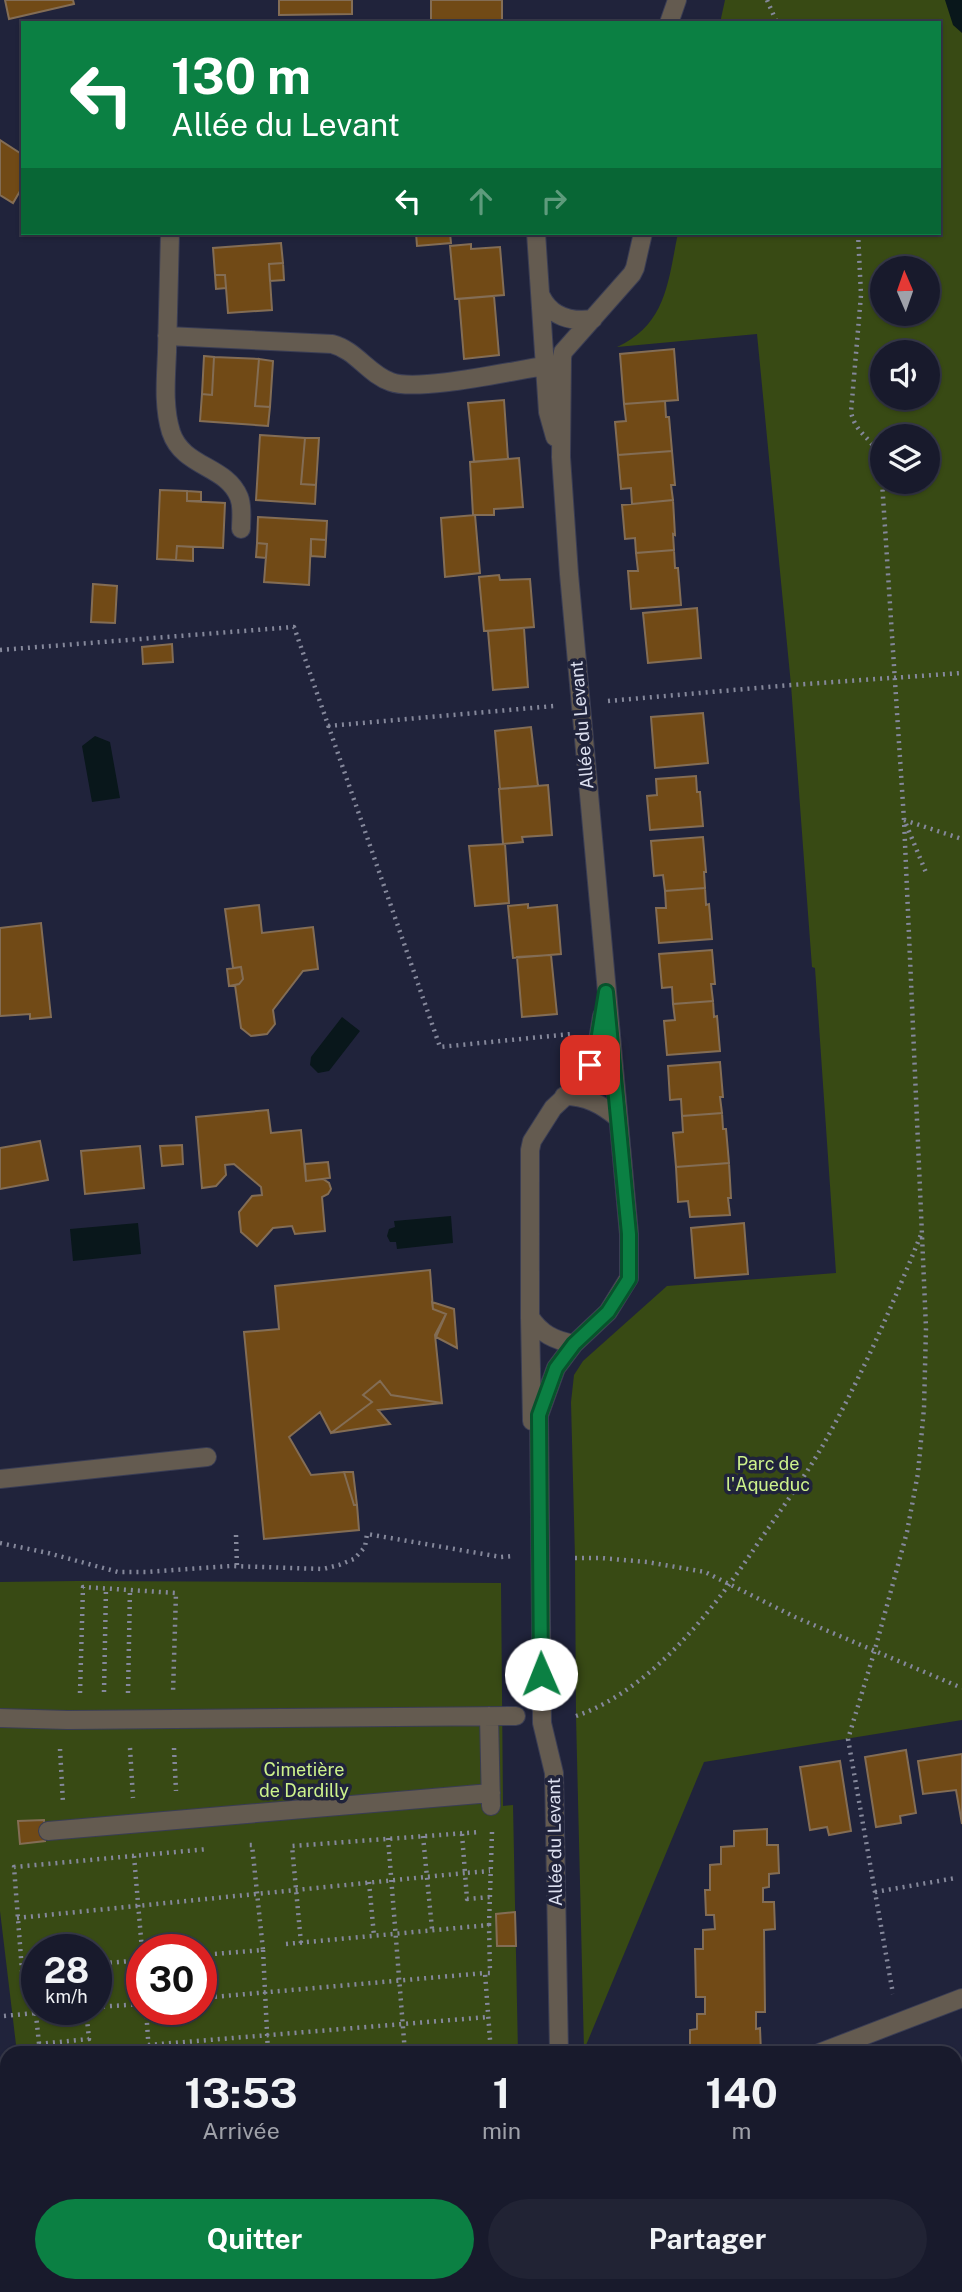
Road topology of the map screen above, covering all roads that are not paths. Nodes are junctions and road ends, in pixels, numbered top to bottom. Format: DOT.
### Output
graph roads {
  1 [pos="677,0"];
  2 [pos="687,0"];
  3 [pos="670,21"];
  4 [pos="683,21"];
  5 [pos="170,235"];
  6 [pos="536,235"];
  7 [pos="643,235"];
  8 [pos="541,296"];
  9 [pos="593,319"];
  10 [pos="167,336"];
  11 [pos="544,366"];
  12 [pos="561,457"];
  13 [pos="241,529"];
  14 [pos="606,992"];
  15 [pos="564,1096"];
  16 [pos="618,1118"];
  17 [pos="530,1317"];
  18 [pos="574,1344"];
  19 [pos="207,1457"];
  20 [pos="0,1479"];
  21 [pos="538,1506"];
  22 [pos="489,1716"];
  23 [pos="516,1716"];
  24 [pos="0,1718"];
  25 [pos="56,1830"];
  26 [pos="962,1998"];
  27 [pos="559,2046"];
  28 [pos="838,2046"];
  1 -- 3 [label="street"];
  2 -- 4 [label="street"];
  5 -- 10 [label="street"];
  6 -- 8 [label="street, Allée du Levant"];
  7 -- 9 [label="street, Allée du Levant"];
  8 -- 9 [label="street"];
  8 -- 11 [label="street, Allée du Levant"];
  9 -- 12 [label="street, Allée du Levant"];
  10 -- 11 [label="street"];
  10 -- 13 [label="street"];
  11 -- 12 [label="street, Allée du Levant"];
  12 -- 14 [label="street, Allée du Levant"];
  14 -- 15 [label="street, Allée du Levant"];
  14 -- 16 [label="street, Allée du Levant"];
  15 -- 16 [label="street"];
  15 -- 17 [label="street, Allée du Levant"];
  16 -- 18 [label="street, Allée du Levant"];
  17 -- 18 [label="street"];
  17 -- 21 [label="street, Allée du Levant"];
  18 -- 21 [label="street, Allée du Levant"];
  19 -- 20 [label="street"];
  21 -- 27 [label="street, Allée du Levant"];
  22 -- 23 [label="street"];
  22 -- 24 [label="street"];
  22 -- 25 [label="street"];
  26 -- 28 [label="street"];
}
